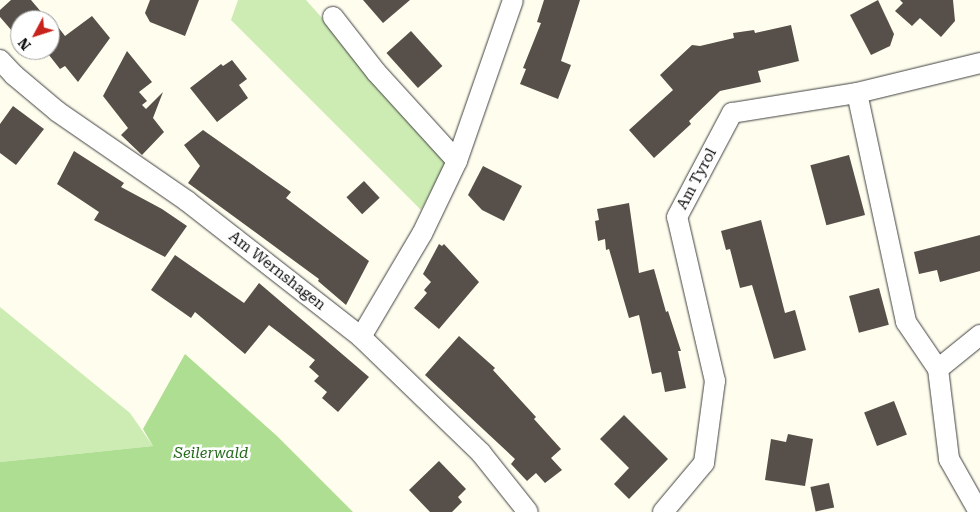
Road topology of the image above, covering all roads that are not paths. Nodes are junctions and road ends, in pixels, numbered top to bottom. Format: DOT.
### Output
graph roads {
  1 [pos="513,0"];
  2 [pos="333,17"];
  3 [pos="0,60"];
  4 [pos="980,63"];
  5 [pos="857,93"];
  6 [pos="456,161"];
  7 [pos="980,335"];
  8 [pos="361,337"];
  9 [pos="938,369"];
  10 [pos="528,512"];
  11 [pos="663,512"];
  12 [pos="980,512"];
  1 -- 6 [label="street"];
  2 -- 6 [label="street"];
  3 -- 8 [label="street, Am Wernshagen"];
  4 -- 5 [label="street, Am Tyrol"];
  5 -- 9 [label="street"];
  5 -- 11 [label="street, Am Tyrol"];
  6 -- 8 [label="street"];
  7 -- 9 [label="street"];
  8 -- 10 [label="street, Am Wernshagen"];
  9 -- 12 [label="street"];
}
